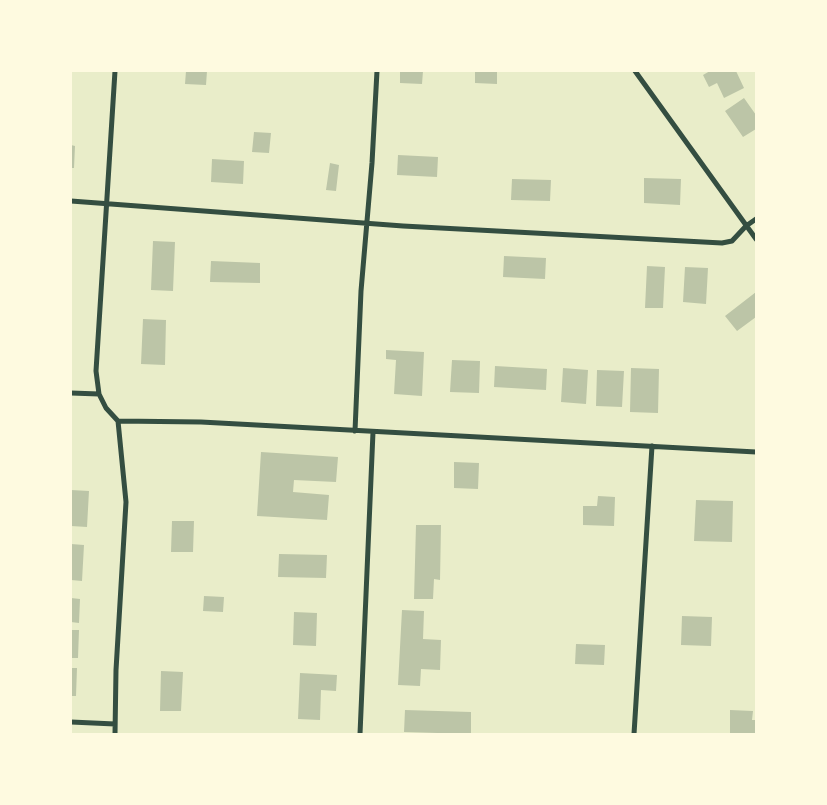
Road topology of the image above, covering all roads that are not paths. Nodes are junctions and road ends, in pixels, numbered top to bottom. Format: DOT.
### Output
graph roads {
  1 [pos="115,71"];
  2 [pos="377,71"];
  3 [pos="635,71"];
  4 [pos="71,201"];
  5 [pos="106,203"];
  6 [pos="756,219"];
  7 [pos="366,223"];
  8 [pos="746,226"];
  9 [pos="756,239"];
  10 [pos="71,393"];
  11 [pos="98,394"];
  12 [pos="118,421"];
  13 [pos="355,431"];
  14 [pos="373,432"];
  15 [pos="652,446"];
  16 [pos="756,452"];
  17 [pos="71,722"];
  18 [pos="115,724"];
  19 [pos="115,734"];
  20 [pos="360,734"];
  21 [pos="634,734"];
  1 -- 5 [label="street"];
  2 -- 7 [label="street"];
  3 -- 8 [label="street"];
  4 -- 5 [label="street"];
  5 -- 7 [label="street"];
  5 -- 11 [label="street"];
  6 -- 8 [label="street"];
  7 -- 8 [label="street"];
  7 -- 13 [label="street"];
  8 -- 9 [label="street"];
  10 -- 11 [label="street"];
  11 -- 12 [label="street"];
  12 -- 13 [label="street"];
  12 -- 18 [label="street"];
  13 -- 14 [label="street"];
  14 -- 15 [label="street"];
  14 -- 20 [label="street"];
  15 -- 16 [label="street"];
  15 -- 21 [label="street"];
  17 -- 18 [label="street"];
  18 -- 19 [label="street"];
}
